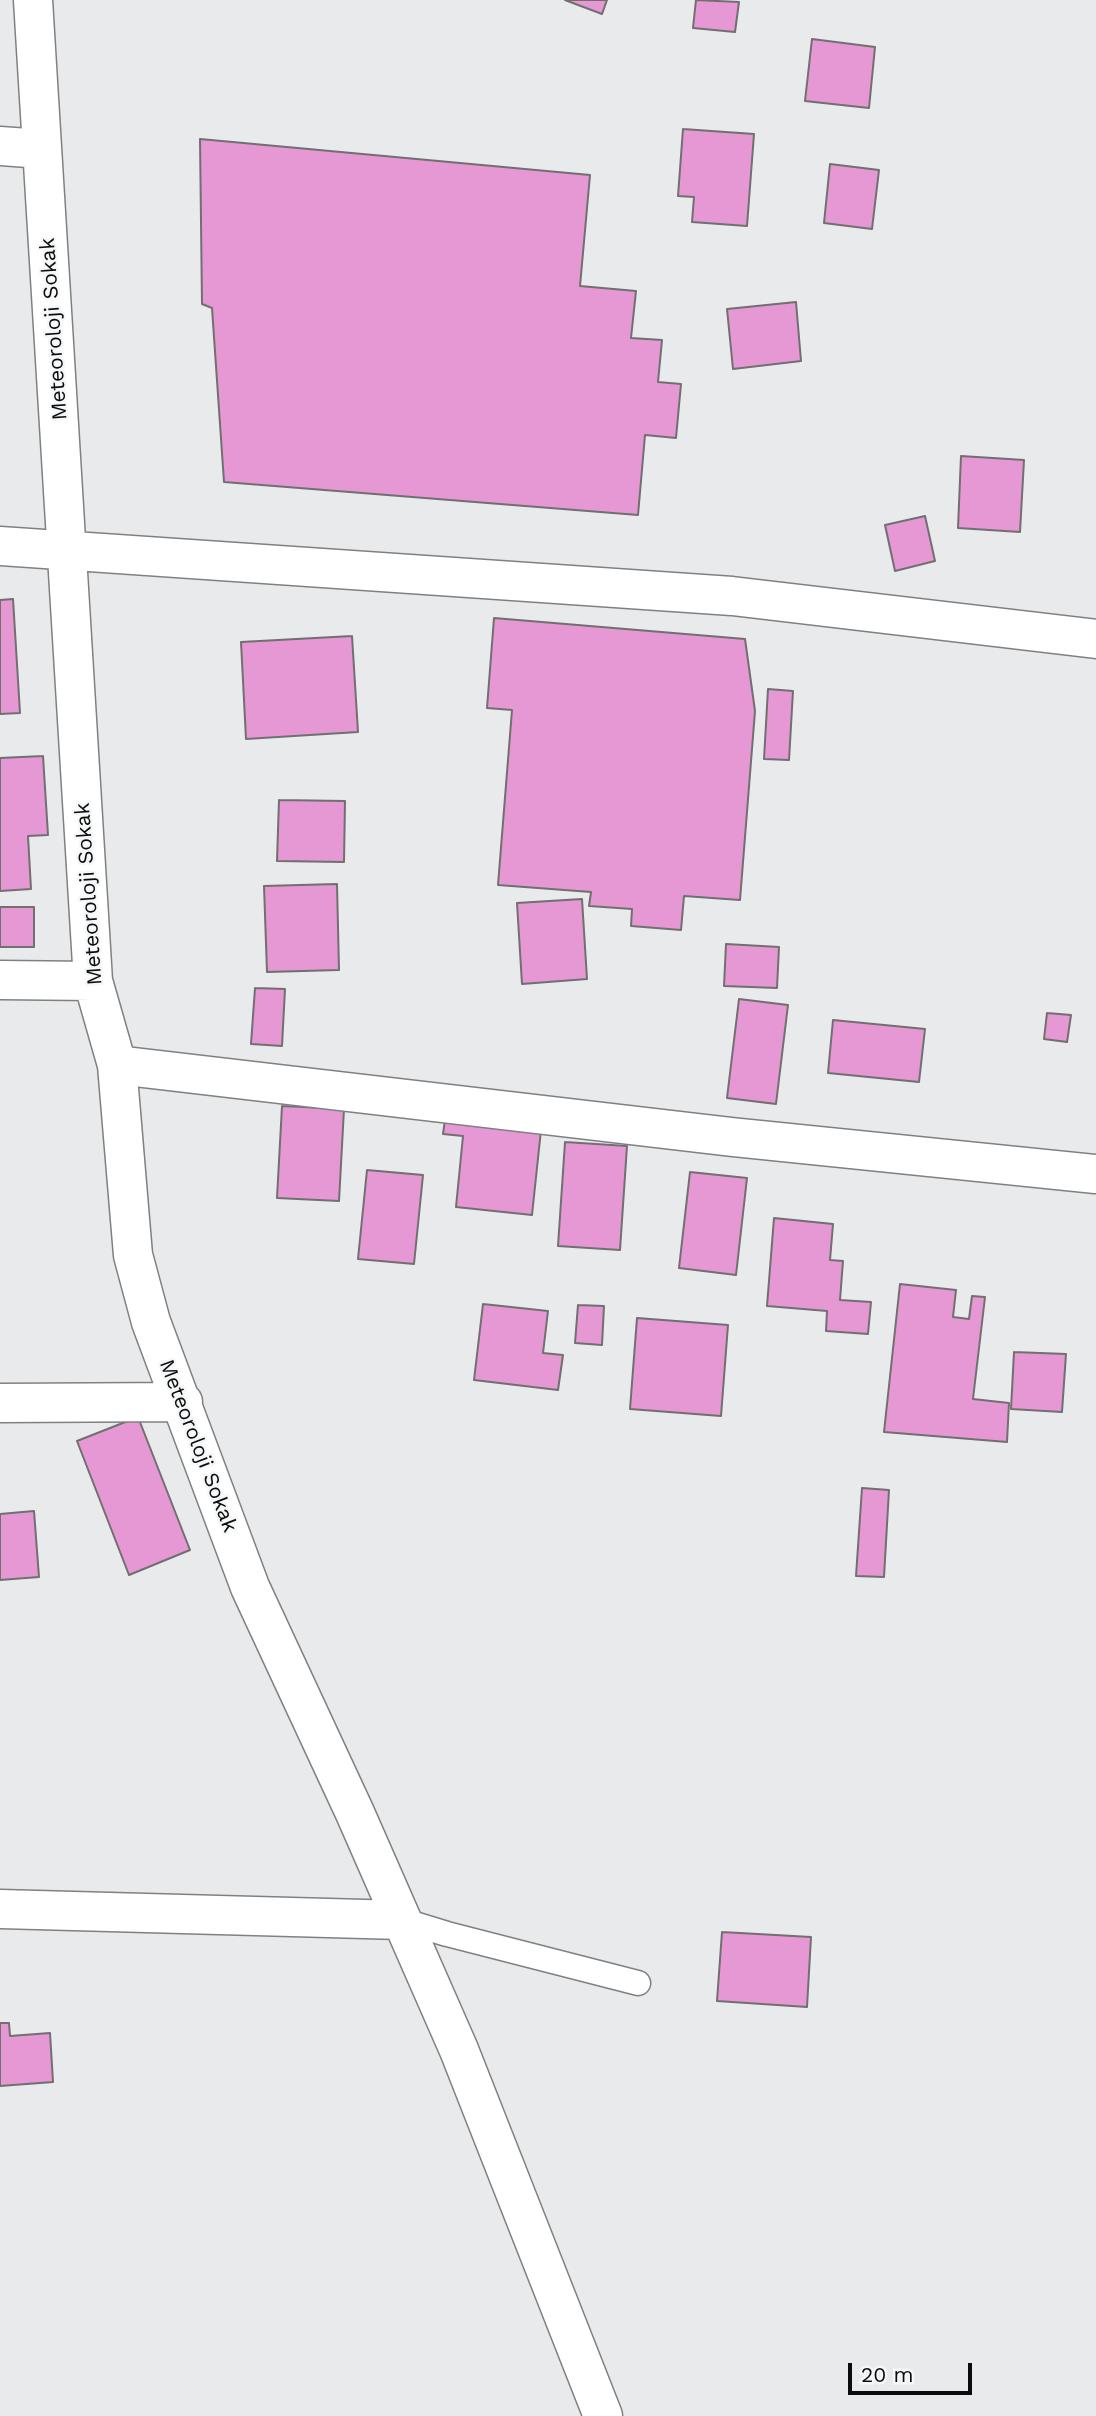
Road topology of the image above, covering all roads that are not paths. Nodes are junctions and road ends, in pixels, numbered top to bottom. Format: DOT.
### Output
graph roads {
  1 [pos="33,0"];
  2 [pos="0,146"];
  3 [pos="42,149"];
  4 [pos="0,546"];
  5 [pos="68,552"];
  6 [pos="1096,639"];
  7 [pos="0,980"];
  8 [pos="93,981"];
  9 [pos="117,1065"];
  10 [pos="1096,1174"];
  11 [pos="183,1402"];
  12 [pos="0,1403"];
  13 [pos="0,1909"];
  14 [pos="401,1920"];
  15 [pos="638,1983"];
  16 [pos="603,2416"];
  1 -- 3 [label="street, Meteoroloji Sokak"];
  2 -- 3 [label="street"];
  3 -- 5 [label="street, Meteoroloji Sokak"];
  4 -- 5 [label="street"];
  5 -- 6 [label="street"];
  5 -- 8 [label="street, Meteoroloji Sokak"];
  7 -- 8 [label="street"];
  8 -- 9 [label="street, Meteoroloji Sokak"];
  9 -- 10 [label="street"];
  9 -- 11 [label="street, Meteoroloji Sokak"];
  11 -- 12 [label="street"];
  11 -- 14 [label="street, Meteoroloji Sokak"];
  13 -- 14 [label="street"];
  14 -- 15 [label="lane"];
  14 -- 16 [label="street, Meteoroloji Sokak"];
}
